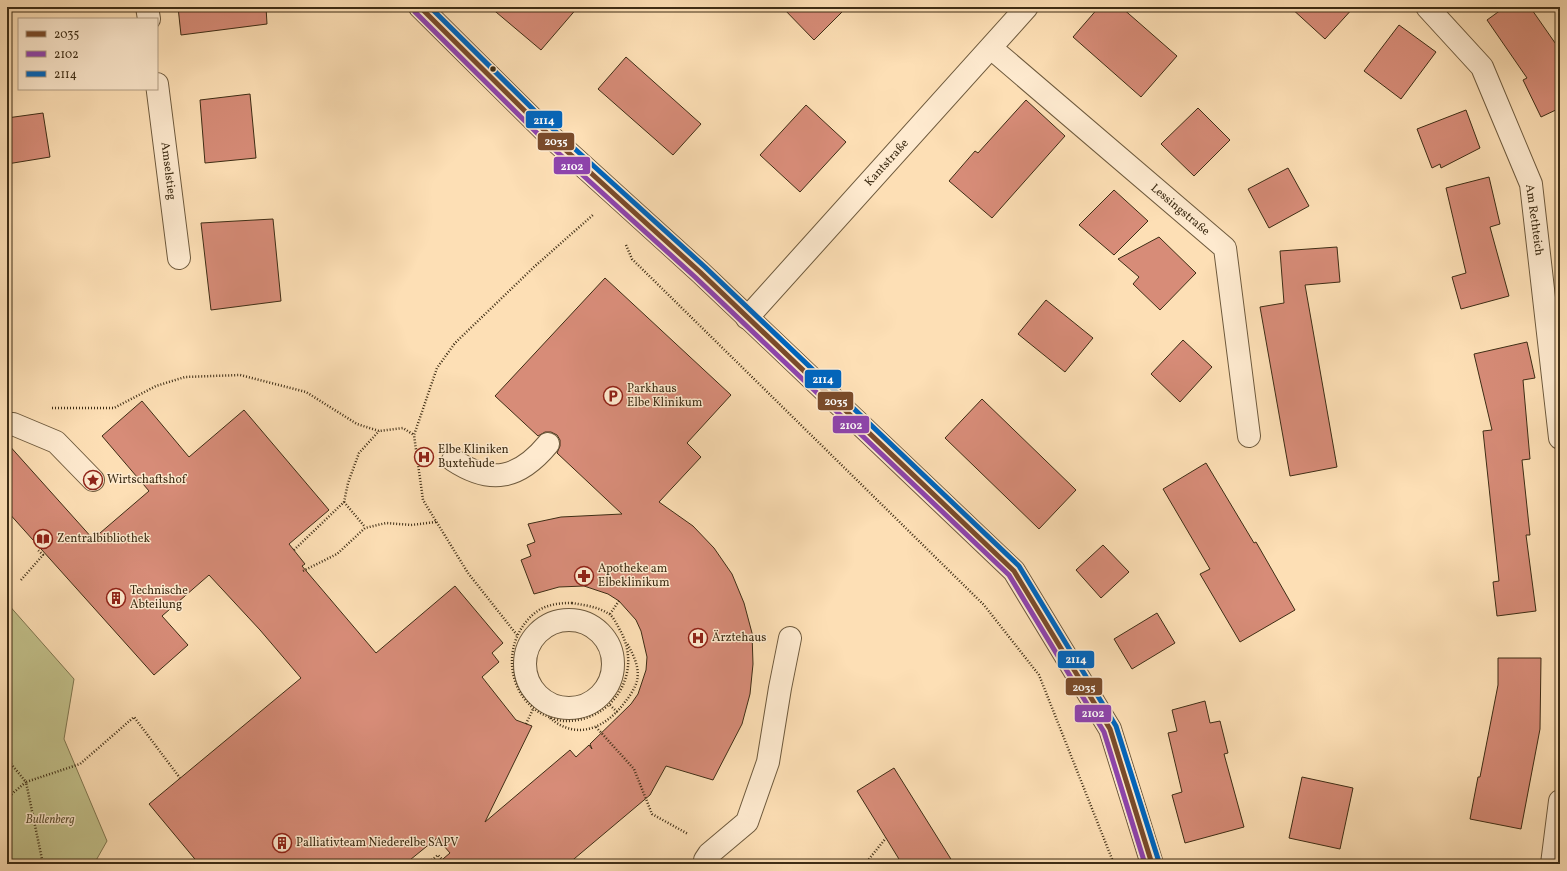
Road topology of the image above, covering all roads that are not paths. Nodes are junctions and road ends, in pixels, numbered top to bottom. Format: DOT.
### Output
graph roads {
  1 [pos="147,7"];
  2 [pos="420,7"];
  3 [pos="1027,7"];
  4 [pos="1427,7"];
  5 [pos="149,18"];
  6 [pos="991,48"];
  7 [pos="158,90"];
  8 [pos="180,258"];
  9 [pos="748,318"];
  10 [pos="7,424"];
  11 [pos="1250,436"];
  12 [pos="1560,438"];
  13 [pos="548,444"];
  14 [pos="453,460"];
  15 [pos="93,480"];
  16 [pos="790,638"];
  17 [pos="531,687"];
  18 [pos="1560,801"];
  19 [pos="707,857"];
  20 [pos="1152,864"];
  21 [pos="1552,864"];
  1 -- 5 [label="street"];
  2 -- 9 [label="street"];
  3 -- 6 [label="street, Kantstraße"];
  4 -- 12 [label="street, Am Rethteich"];
  6 -- 9 [label="street, Kantstraße"];
  6 -- 11 [label="street, Lessingstraße"];
  7 -- 8 [label="street, Amselstieg"];
  9 -- 20 [label="street"];
  10 -- 15 [label="street"];
  13 -- 14 [label="street"];
  16 -- 19 [label="street"];
  17 -- 17 [label="street"];
  18 -- 21 [label="street"];
}
